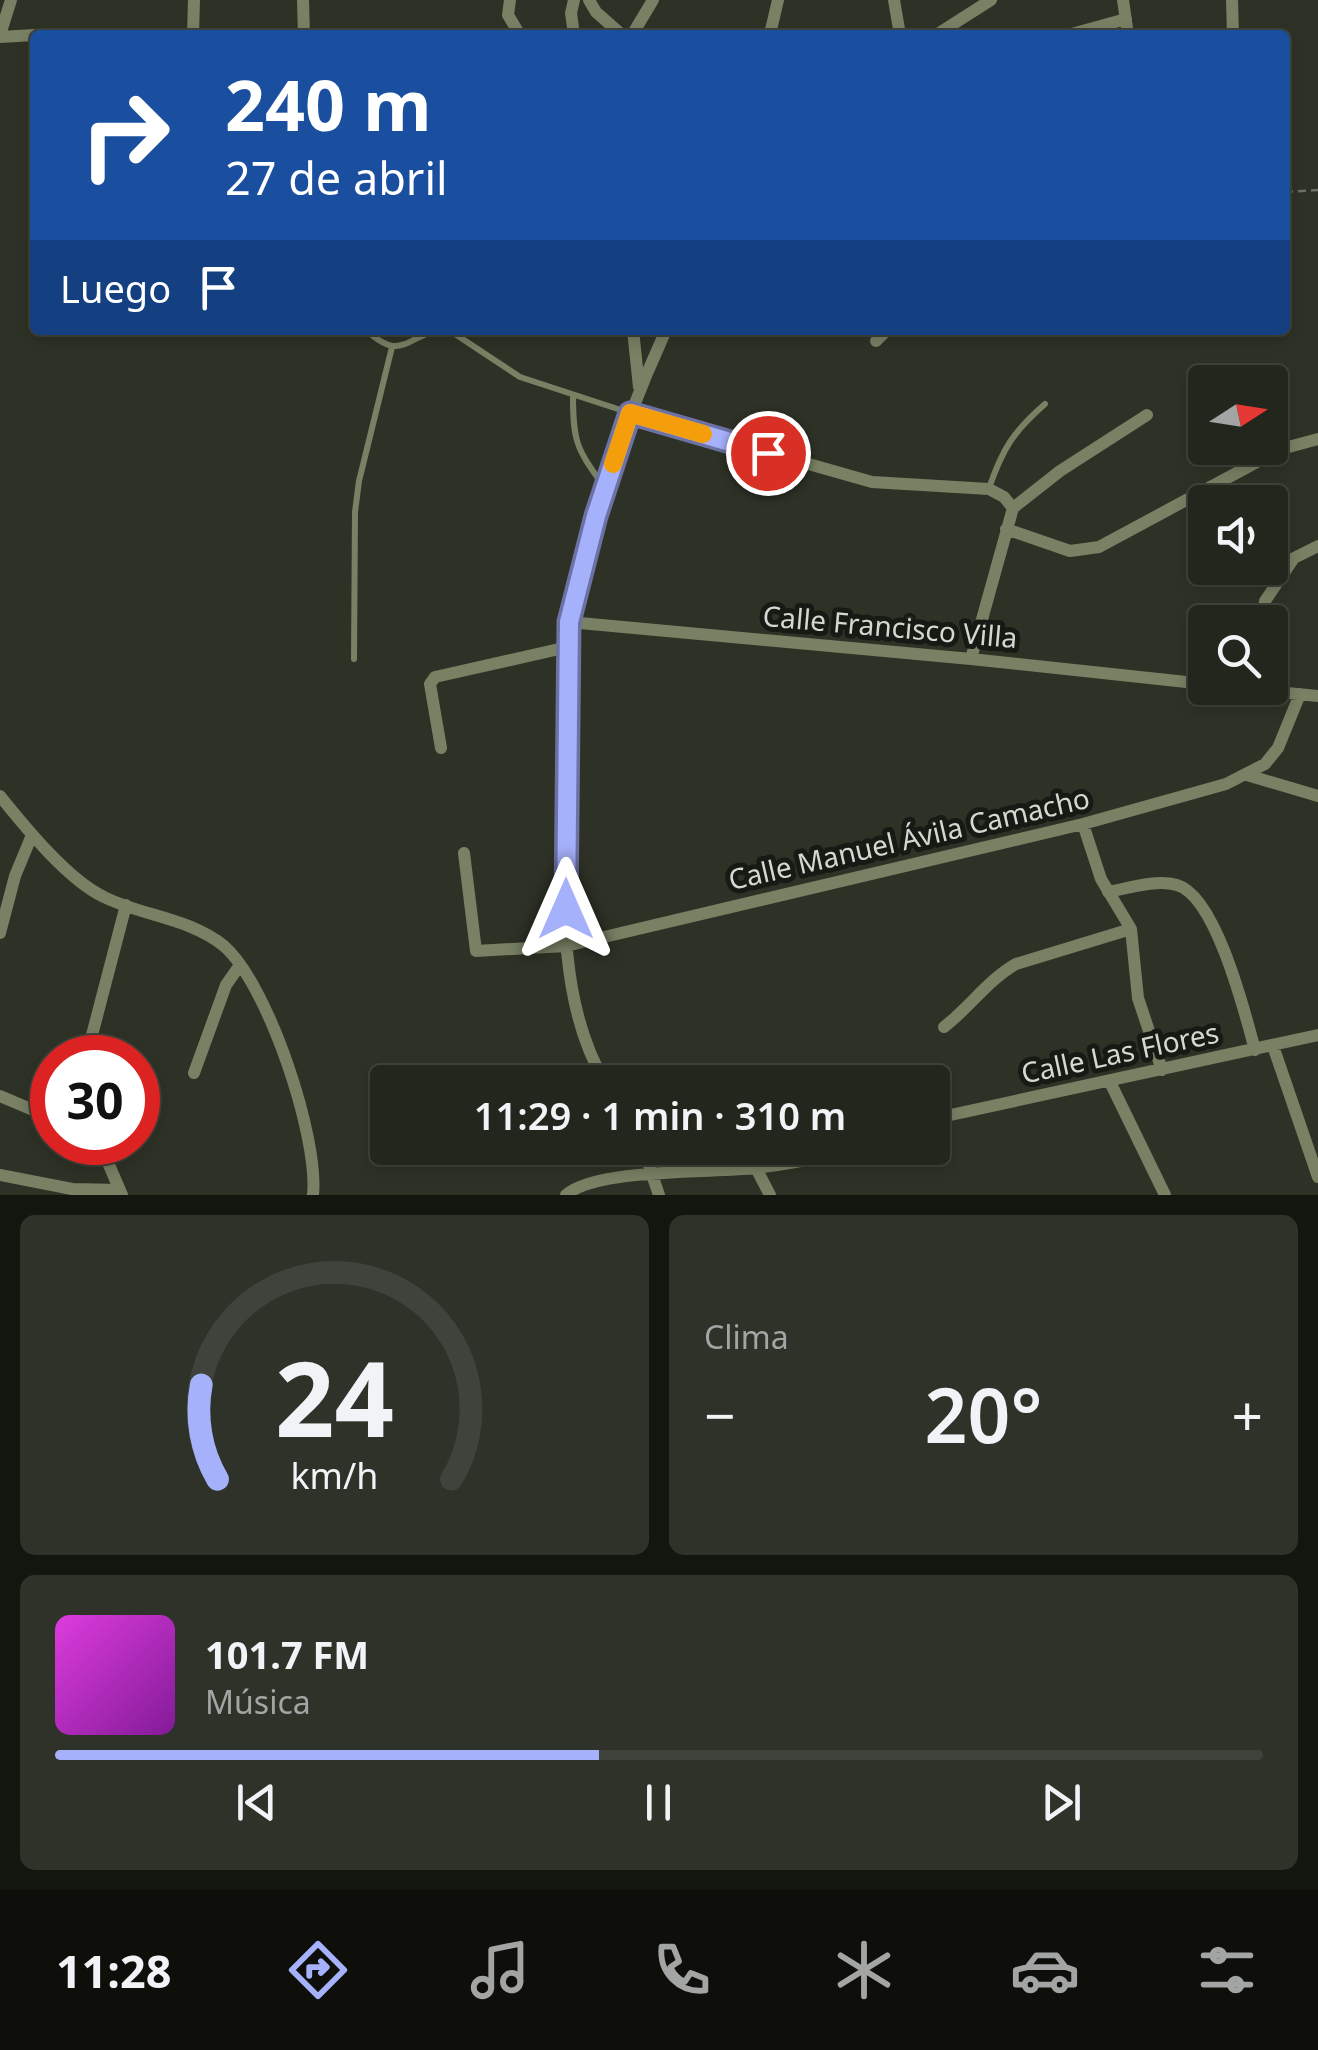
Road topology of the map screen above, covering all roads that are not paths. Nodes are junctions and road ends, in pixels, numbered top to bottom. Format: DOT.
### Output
graph roads {
  1 [pos="11,0"];
  2 [pos="194,0"];
  3 [pos="303,0"];
  4 [pos="510,0"];
  5 [pos="574,0"];
  6 [pos="589,0"];
  7 [pos="653,0"];
  8 [pos="778,0"];
  9 [pos="894,0"];
  10 [pos="991,0"];
  11 [pos="1123,0"];
  12 [pos="1232,0"];
  13 [pos="1126,18"];
  14 [pos="193,30"];
  15 [pos="304,30"];
  16 [pos="517,30"];
  17 [pos="573,30"];
  18 [pos="616,30"];
  19 [pos="635,30"];
  20 [pos="771,30"];
  21 [pos="899,30"];
  22 [pos="944,30"];
  23 [pos="1085,30"];
  24 [pos="1127,30"];
  25 [pos="1233,30"];
  26 [pos="30,35"];
  27 [pos="0,36"];
  28 [pos="372,335"];
  29 [pos="429,335"];
  30 [pos="455,335"];
  31 [pos="634,335"];
  32 [pos="664,335"];
  33 [pos="882,335"];
  34 [pos="876,341"];
  35 [pos="392,347"];
  36 [pos="639,389"];
  37 [pos="573,394"];
  38 [pos="1045,404"];
  39 [pos="630,413"];
  40 [pos="1147,416"];
  41 [pos="1318,439"];
  42 [pos="605,487"];
  43 [pos="989,489"];
  44 [pos="1012,508"];
  45 [pos="1006,530"];
  46 [pos="1318,546"];
  47 [pos="1264,605"];
  48 [pos="569,622"];
  49 [pos="568,648"];
  50 [pos="354,658"];
  51 [pos="970,659"];
  52 [pos="1188,682"];
  53 [pos="1288,692"];
  54 [pos="1300,694"];
  55 [pos="1318,696"];
  56 [pos="441,748"];
  57 [pos="1248,776"];
  58 [pos="0,796"];
  59 [pos="1318,796"];
  60 [pos="1083,824"];
  61 [pos="32,835"];
  62 [pos="464,853"];
  63 [pos="1108,892"];
  64 [pos="126,905"];
  65 [pos="1131,929"];
  66 [pos="0,933"];
  67 [pos="566,946"];
  68 [pos="240,965"];
  69 [pos="944,1027"];
  70 [pos="1318,1034"];
  71 [pos="92,1035"];
  72 [pos="1273,1046"];
  73 [pos="1255,1050"];
  74 [pos="595,1065"];
  75 [pos="1162,1070"];
  76 [pos="194,1073"];
  77 [pos="1110,1082"];
  78 [pos="0,1096"];
  79 [pos="30,1109"];
  80 [pos="950,1115"];
  81 [pos="109,1165"];
  82 [pos="650,1165"];
  83 [pos="702,1165"];
  84 [pos="771,1165"];
  85 [pos="756,1168"];
  86 [pos="700,1172"];
  87 [pos="653,1174"];
  88 [pos="0,1176"];
  89 [pos="1318,1177"];
  90 [pos="121,1193"];
  91 [pos="313,1195"];
  92 [pos="566,1195"];
  93 [pos="660,1195"];
  94 [pos="770,1195"];
  95 [pos="1165,1195"];
  1 -- 27 [label="street"];
  2 -- 14 [label="street"];
  3 -- 15 [label="street"];
  4 -- 16 [label="street"];
  5 -- 17 [label="street"];
  6 -- 18 [label="street"];
  7 -- 19 [label="street"];
  8 -- 20 [label="street"];
  9 -- 21 [label="street"];
  10 -- 22 [label="street"];
  11 -- 13 [label="street"];
  12 -- 25 [label="street"];
  13 -- 23 [label="street"];
  13 -- 24 [label="street"];
  26 -- 27 [label="street"];
  28 -- 35 [label="lane"];
  29 -- 35 [label="lane"];
  30 -- 37 [label="lane"];
  31 -- 36 [label="street"];
  32 -- 36 [label="street"];
  33 -- 34 [label="street"];
  35 -- 50 [label="lane"];
  36 -- 39 [label="street"];
  37 -- 39 [label="lane"];
  37 -- 42 [label="lane"];
  38 -- 43 [label="lane"];
  39 -- 42 [label="street"];
  39 -- 43 [label="street"];
  40 -- 44 [label="street"];
  41 -- 45 [label="street"];
  42 -- 48 [label="street"];
  43 -- 44 [label="street"];
  44 -- 45 [label="street"];
  45 -- 51 [label="street"];
  46 -- 47 [label="street"];
  48 -- 49 [label="street"];
  48 -- 51 [label="street, Calle Francisco Villa"];
  49 -- 56 [label="street"];
  49 -- 67 [label="street"];
  51 -- 52 [label="street, Calle Francisco Villa"];
  53 -- 54 [label="street"];
  54 -- 55 [label="street"];
  54 -- 57 [label="street"];
  57 -- 59 [label="street"];
  57 -- 60 [label="street, Calle Manuel Ávila Camacho"];
  58 -- 61 [label="street"];
  60 -- 63 [label="street"];
  60 -- 67 [label="street, Calle Manuel Ávila Camacho"];
  61 -- 64 [label="street"];
  61 -- 66 [label="street"];
  62 -- 67 [label="street, Calle Manuel Ávila Camacho"];
  63 -- 65 [label="street"];
  63 -- 73 [label="street"];
  64 -- 68 [label="street"];
  64 -- 71 [label="street"];
  65 -- 69 [label="street"];
  65 -- 75 [label="street"];
  67 -- 74 [label="street"];
  68 -- 76 [label="street"];
  68 -- 91 [label="street"];
  70 -- 72 [label="street, Calle Las Flores"];
  72 -- 73 [label="street, Calle Las Flores"];
  72 -- 89 [label="street"];
  73 -- 75 [label="street, Calle Las Flores"];
  75 -- 77 [label="street, Calle Las Flores"];
  77 -- 80 [label="street, Calle Las Flores"];
  77 -- 95 [label="street"];
  78 -- 79 [label="street"];
  81 -- 90 [label="street"];
  82 -- 87 [label="street"];
  83 -- 86 [label="lane"];
  84 -- 85 [label="street"];
  85 -- 86 [label="street"];
  85 -- 94 [label="street"];
  86 -- 87 [label="street"];
  87 -- 92 [label="street"];
  87 -- 93 [label="street"];
  88 -- 90 [label="street"];
}
